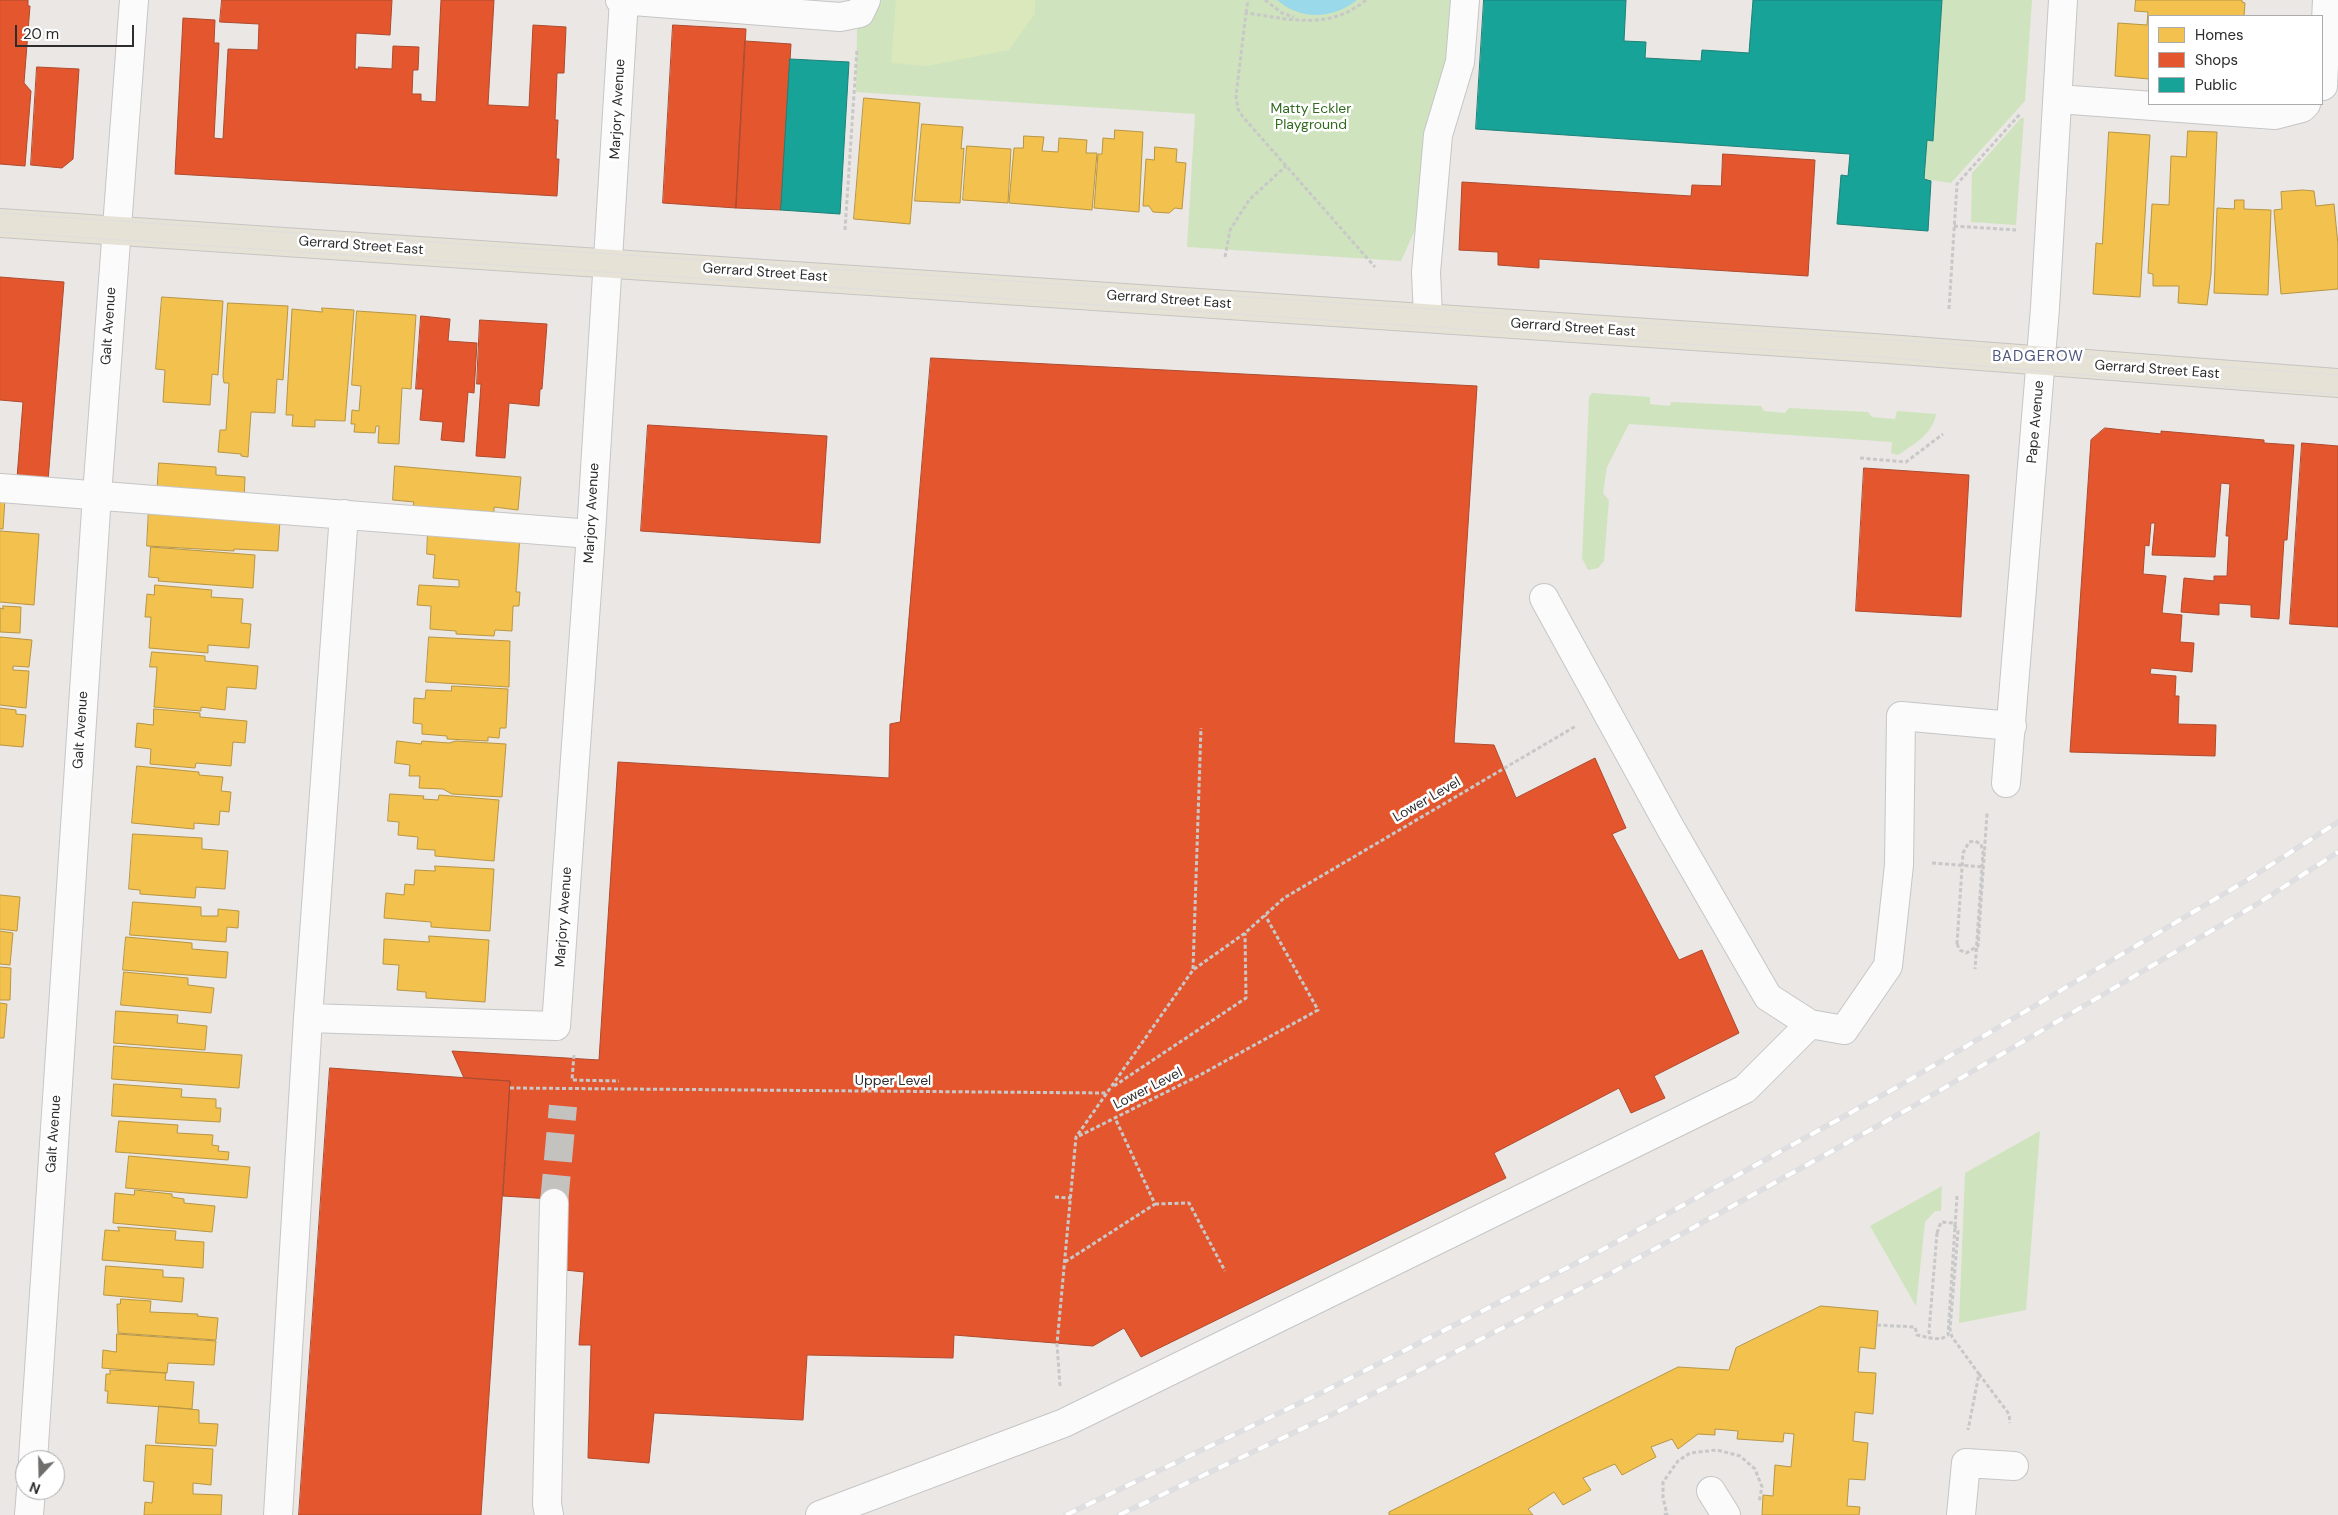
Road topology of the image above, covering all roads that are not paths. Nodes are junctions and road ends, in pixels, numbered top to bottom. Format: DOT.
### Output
graph roads {
  1 [pos="134,0"];
  2 [pos="623,0"];
  3 [pos="1466,0"];
  4 [pos="2062,0"];
  5 [pos="2327,0"];
  6 [pos="863,6"];
  7 [pos="2323,71"];
  8 [pos="2058,99"];
  9 [pos="2305,105"];
  10 [pos="0,222"];
  11 [pos="116,230"];
  12 [pos="608,263"];
  13 [pos="1428,317"];
  14 [pos="2041,361"];
  15 [pos="2338,383"];
  16 [pos="0,488"];
  17 [pos="97,494"];
  18 [pos="344,514"];
  19 [pos="591,534"];
  20 [pos="1544,598"];
  21 [pos="2012,726"];
  22 [pos="2006,783"];
  23 [pos="308,1018"];
  24 [pos="1810,1024"];
  25 [pos="554,1203"];
  26 [pos="33,1450"];
  27 [pos="2014,1466"];
  28 [pos="1711,1491"];
  29 [pos="30,1500"];
  30 [pos="29,1515"];
  31 [pos="278,1515"];
  32 [pos="549,1515"];
  33 [pos="820,1515"];
  34 [pos="1726,1515"];
  35 [pos="1962,1515"];
  1 -- 11 [label="street, Galt Avenue"];
  2 -- 6 [label="street"];
  2 -- 12 [label="street, Marjory Avenue"];
  3 -- 13 [label="street"];
  4 -- 8 [label="street, Pape Avenue"];
  5 -- 7 [label="street"];
  8 -- 9 [label="street"];
  8 -- 14 [label="street, Pape Avenue"];
  10 -- 11 [label="main road, Gerrard Street East"];
  11 -- 12 [label="main road, Gerrard Street East"];
  11 -- 17 [label="street, Galt Avenue"];
  12 -- 13 [label="main road, Gerrard Street East"];
  12 -- 19 [label="street, Marjory Avenue"];
  13 -- 14 [label="main road, Gerrard Street East"];
  14 -- 15 [label="main road, Gerrard Street East"];
  14 -- 21 [label="street, Pape Avenue"];
  16 -- 17 [label="street"];
  17 -- 18 [label="street"];
  17 -- 26 [label="street, Galt Avenue"];
  18 -- 19 [label="street"];
  18 -- 23 [label="street"];
  19 -- 23 [label="street, Marjory Avenue"];
  20 -- 24 [label="street"];
  21 -- 22 [label="street, Pape Avenue"];
  21 -- 24 [label="street"];
  23 -- 31 [label="street"];
  24 -- 33 [label="street"];
  25 -- 32 [label="street"];
  27 -- 35 [label="street"];
  28 -- 34 [label="street"];
  29 -- 30 [label="street"];
}
